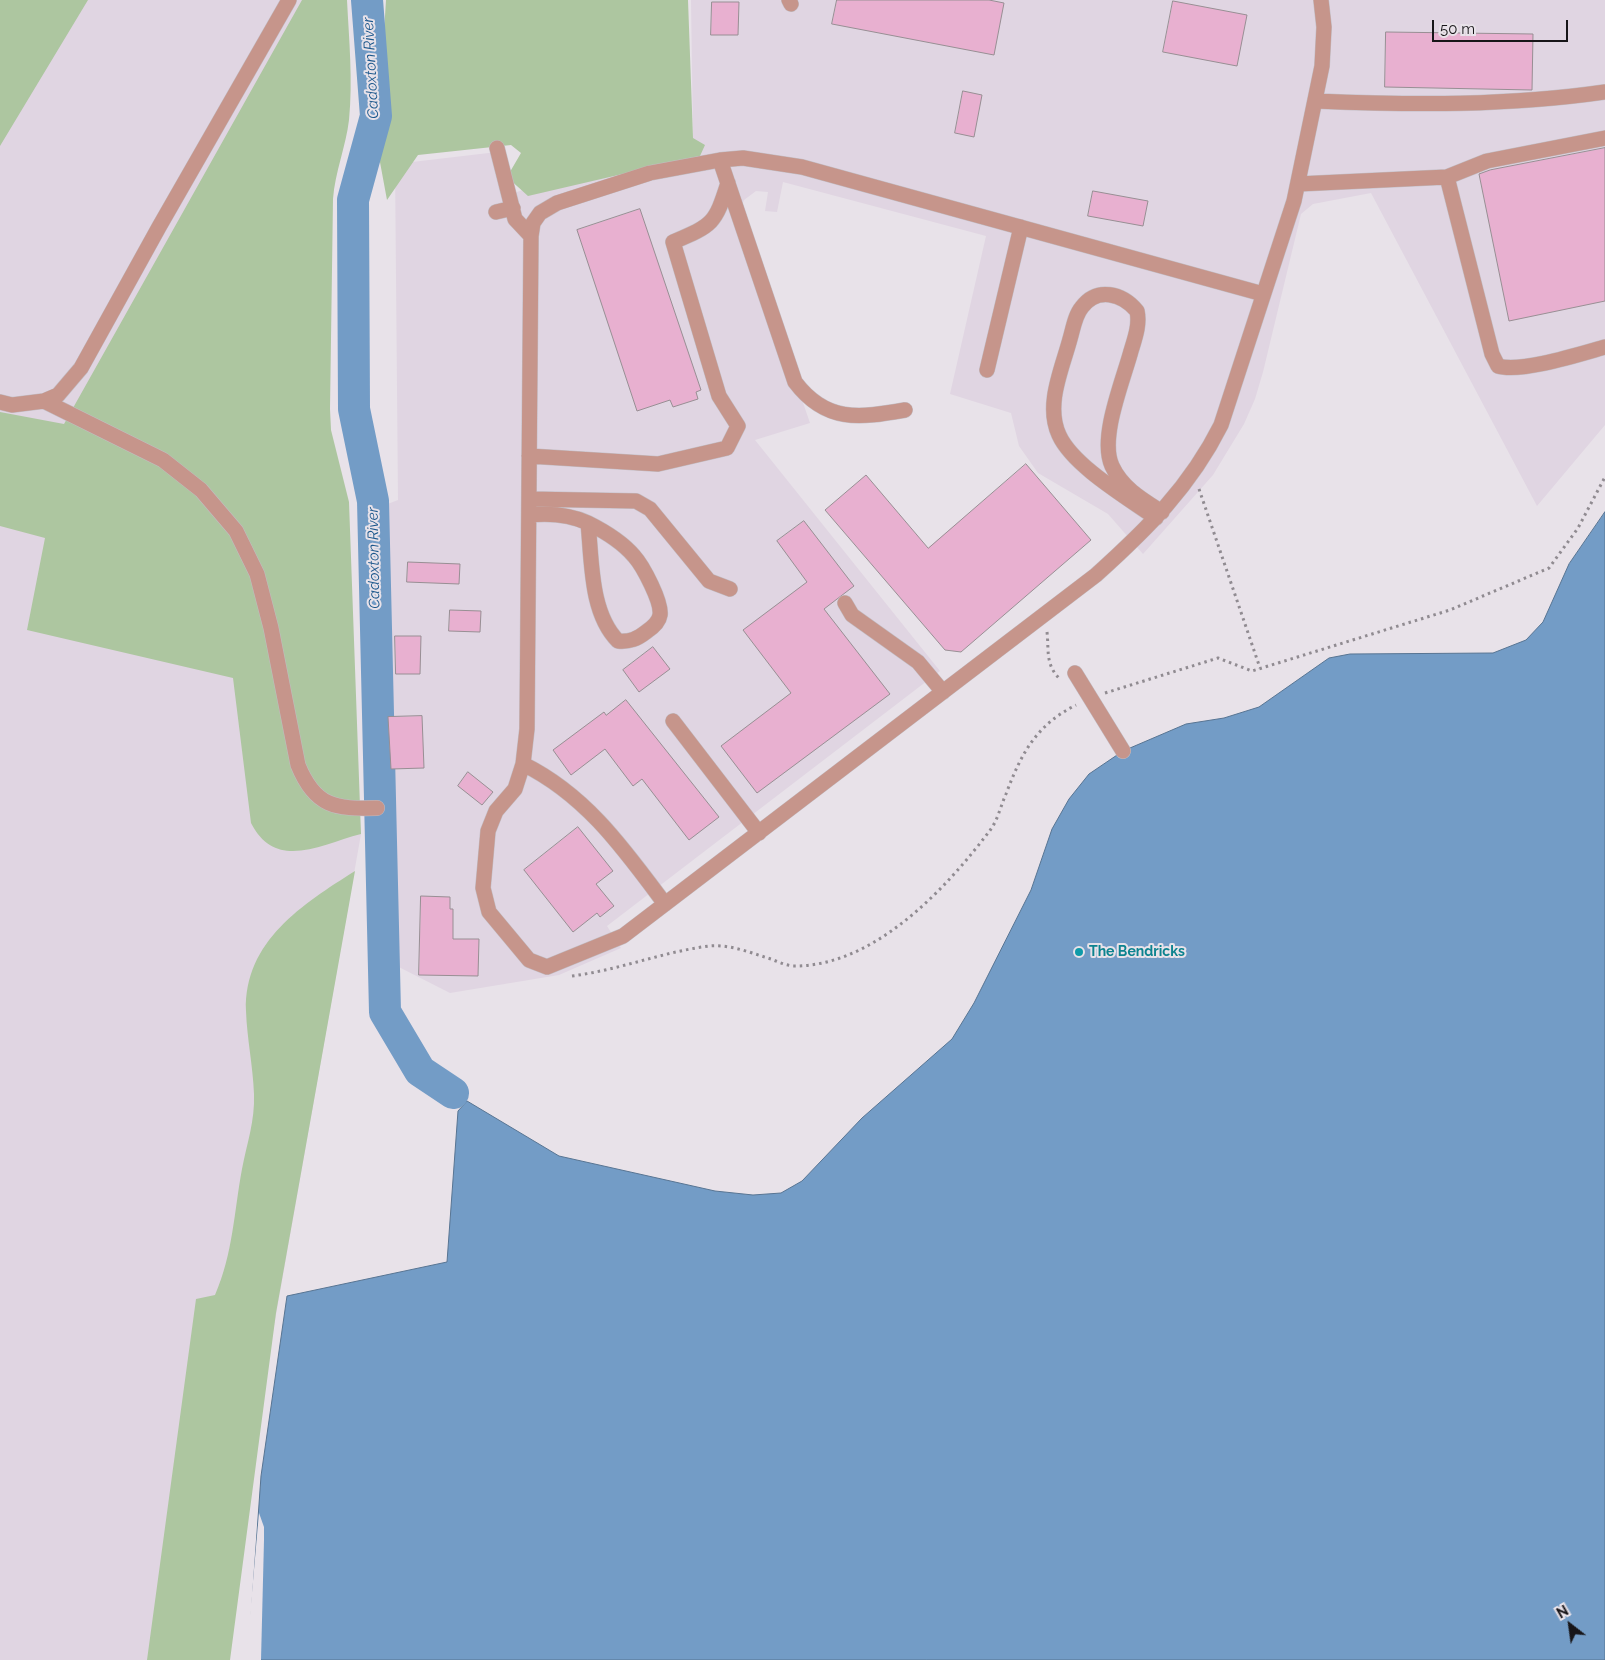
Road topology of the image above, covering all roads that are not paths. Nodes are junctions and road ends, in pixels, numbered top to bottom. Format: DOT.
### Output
graph roads {
  1 [pos="289,0"];
  2 [pos="1322,0"];
  3 [pos="1605,92"];
  4 [pos="1316,101"];
  5 [pos="1605,138"];
  6 [pos="497,148"];
  7 [pos="720,160"];
  8 [pos="1447,177"];
  9 [pos="728,183"];
  10 [pos="1298,184"];
  11 [pos="512,208"];
  12 [pos="496,212"];
  13 [pos="1021,227"];
  14 [pos="531,236"];
  15 [pos="1263,294"];
  16 [pos="1605,347"];
  17 [pos="987,370"];
  18 [pos="44,401"];
  19 [pos="0,402"];
  20 [pos="905,410"];
  21 [pos="529,456"];
  22 [pos="529,499"];
  23 [pos="528,515"];
  24 [pos="1159,515"];
  25 [pos="588,524"];
  26 [pos="730,589"];
  27 [pos="845,603"];
  28 [pos="1078,678"];
  29 [pos="943,692"];
  30 [pos="673,721"];
  31 [pos="1123,751"];
  32 [pos="523,764"];
  33 [pos="376,808"];
  34 [pos="758,832"];
  35 [pos="665,904"];
  1 -- 18 [label="street"];
  2 -- 4 [label="street"];
  3 -- 4 [label="street"];
  4 -- 10 [label="street"];
  5 -- 8 [label="street"];
  6 -- 11 [label="street"];
  7 -- 9 [label="street"];
  7 -- 13 [label="street"];
  7 -- 14 [label="street"];
  8 -- 10 [label="street"];
  8 -- 16 [label="street"];
  9 -- 20 [label="street"];
  9 -- 21 [label="street"];
  10 -- 15 [label="street"];
  11 -- 12 [label="street"];
  11 -- 14 [label="street"];
  13 -- 15 [label="street"];
  13 -- 17 [label="street"];
  14 -- 21 [label="street"];
  15 -- 24 [label="street"];
  18 -- 19 [label="street"];
  18 -- 33 [label="street"];
  21 -- 22 [label="street"];
  22 -- 23 [label="street"];
  22 -- 26 [label="street"];
  23 -- 25 [label="street"];
  23 -- 32 [label="street"];
  24 -- 24 [label="street"];
  24 -- 29 [label="street"];
  25 -- 25 [label="street"];
  27 -- 29 [label="street"];
  28 -- 31 [label="street"];
  29 -- 34 [label="street"];
  30 -- 34 [label="street"];
  32 -- 35 [label="street"];
  32 -- 35 [label="street"];
  34 -- 35 [label="street"];
}
